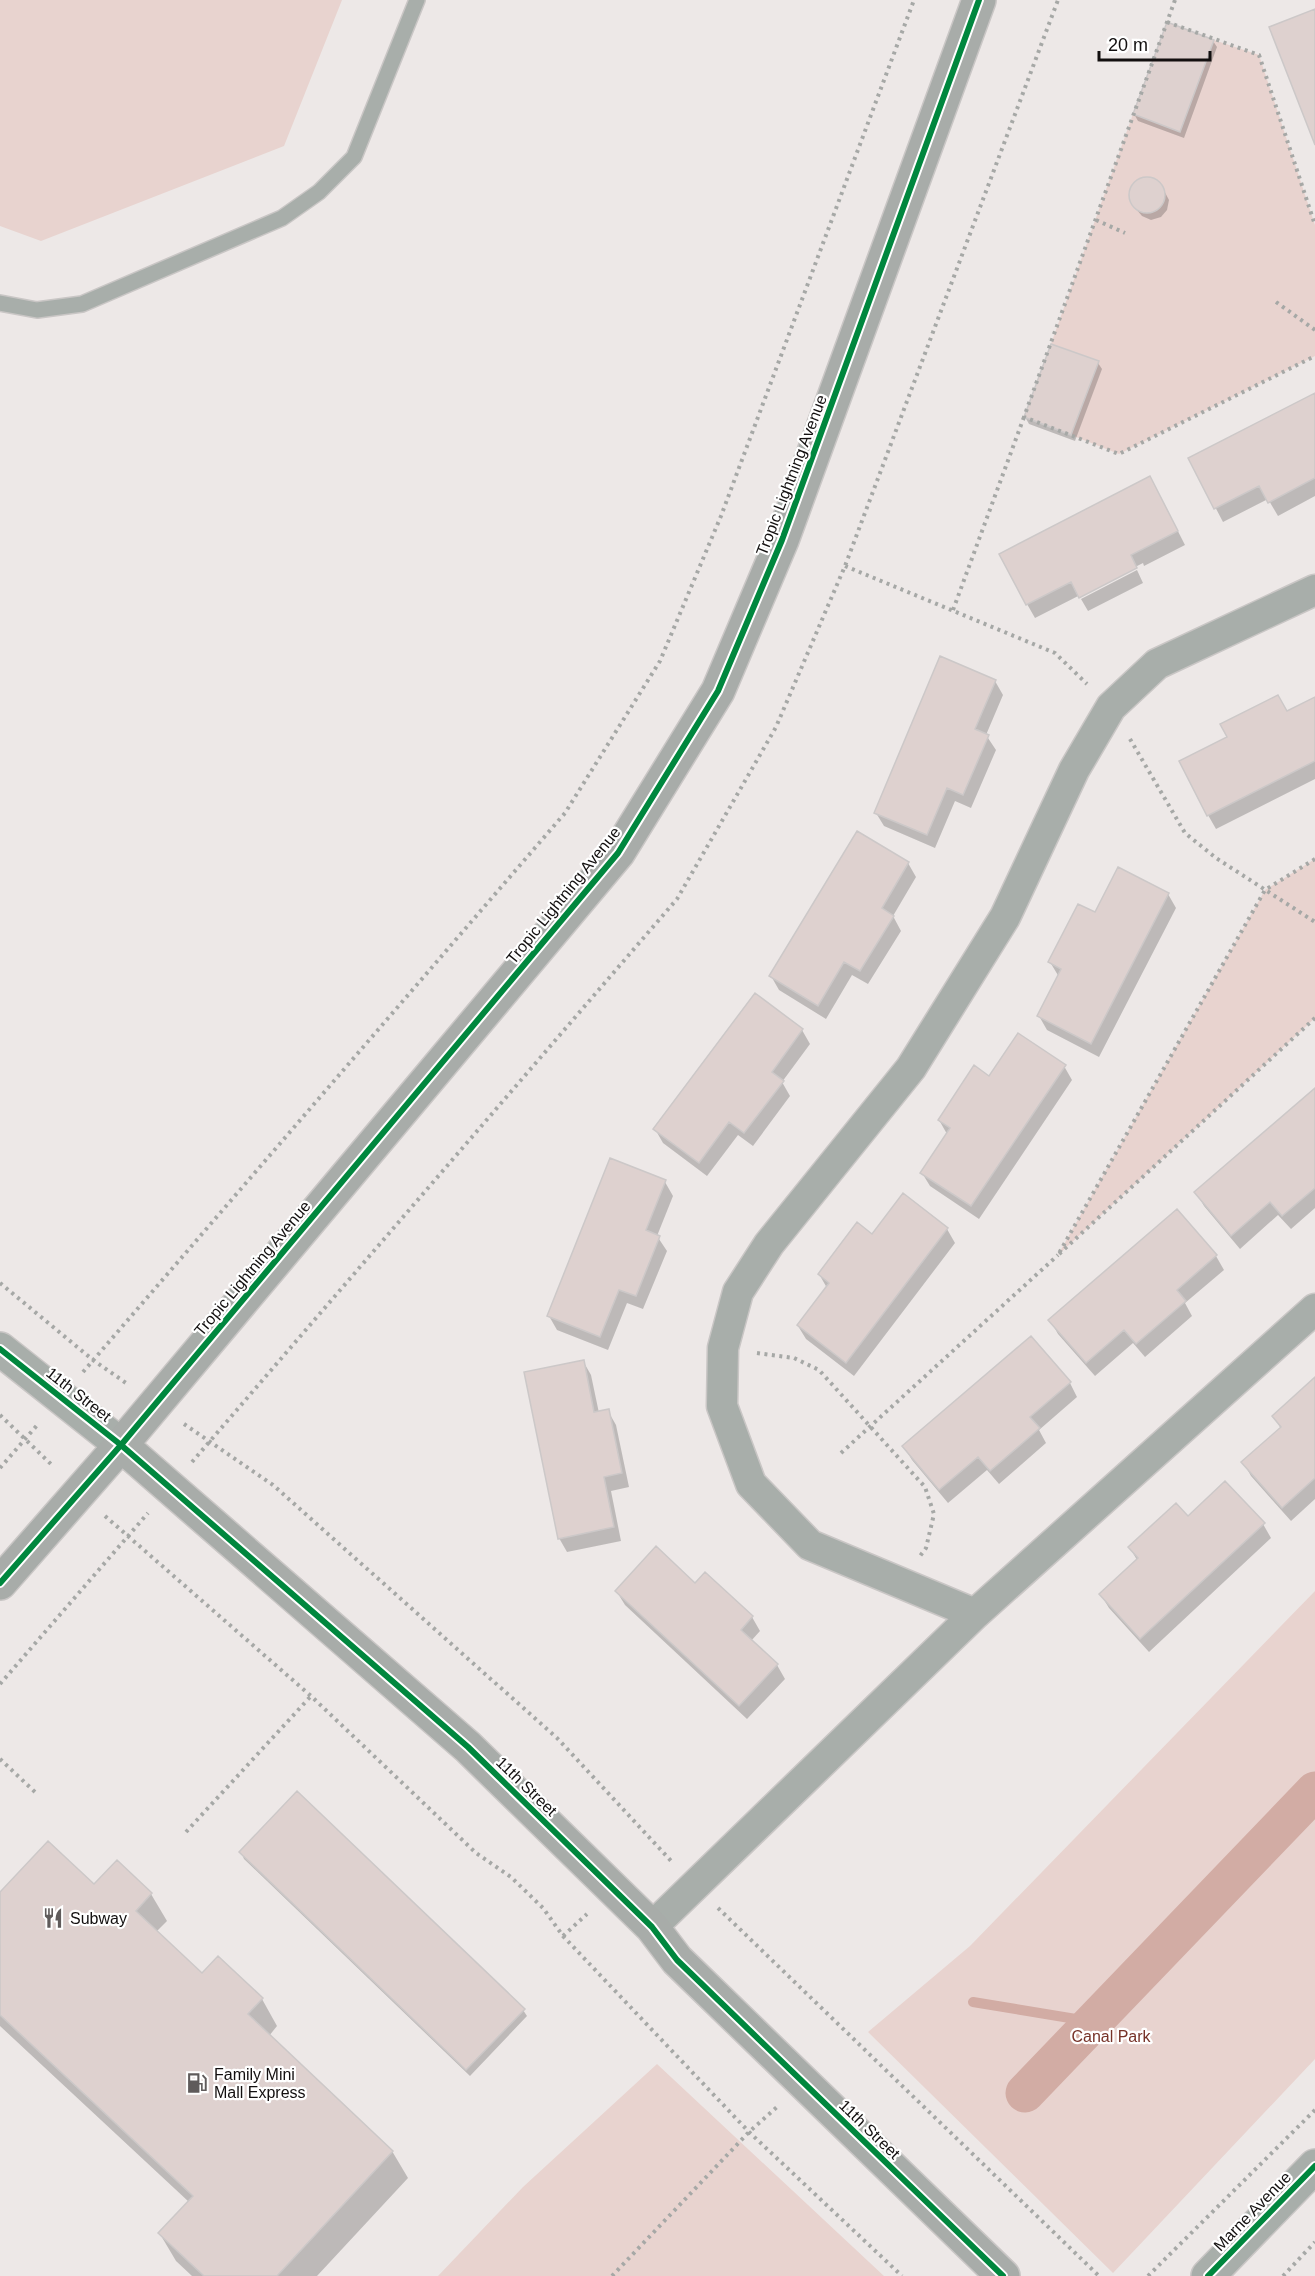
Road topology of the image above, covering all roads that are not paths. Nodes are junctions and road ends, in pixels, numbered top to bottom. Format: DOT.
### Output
graph roads {
  1 [pos="417,0"];
  2 [pos="974,2"];
  3 [pos="0,303"];
  4 [pos="1315,590"];
  5 [pos="1315,1309"];
  6 [pos="0,1349"];
  7 [pos="121,1445"];
  8 [pos="0,1583"];
  9 [pos="975,1614"];
  10 [pos="652,1927"];
  11 [pos="1315,2166"];
  12 [pos="1003,2276"];
  13 [pos="1208,2276"];
  1 -- 3 [label="lane"];
  2 -- 7 [label="main road, Tropic Lightning Avenue"];
  4 -- 9 [label="street"];
  5 -- 9 [label="street"];
  6 -- 7 [label="street, 11th Street"];
  7 -- 8 [label="main road, Tropic Lightning Avenue"];
  7 -- 10 [label="main road, 11th Street"];
  9 -- 10 [label="street"];
  10 -- 12 [label="main road, 11th Street"];
  11 -- 13 [label="street, Marne Avenue"];
}
